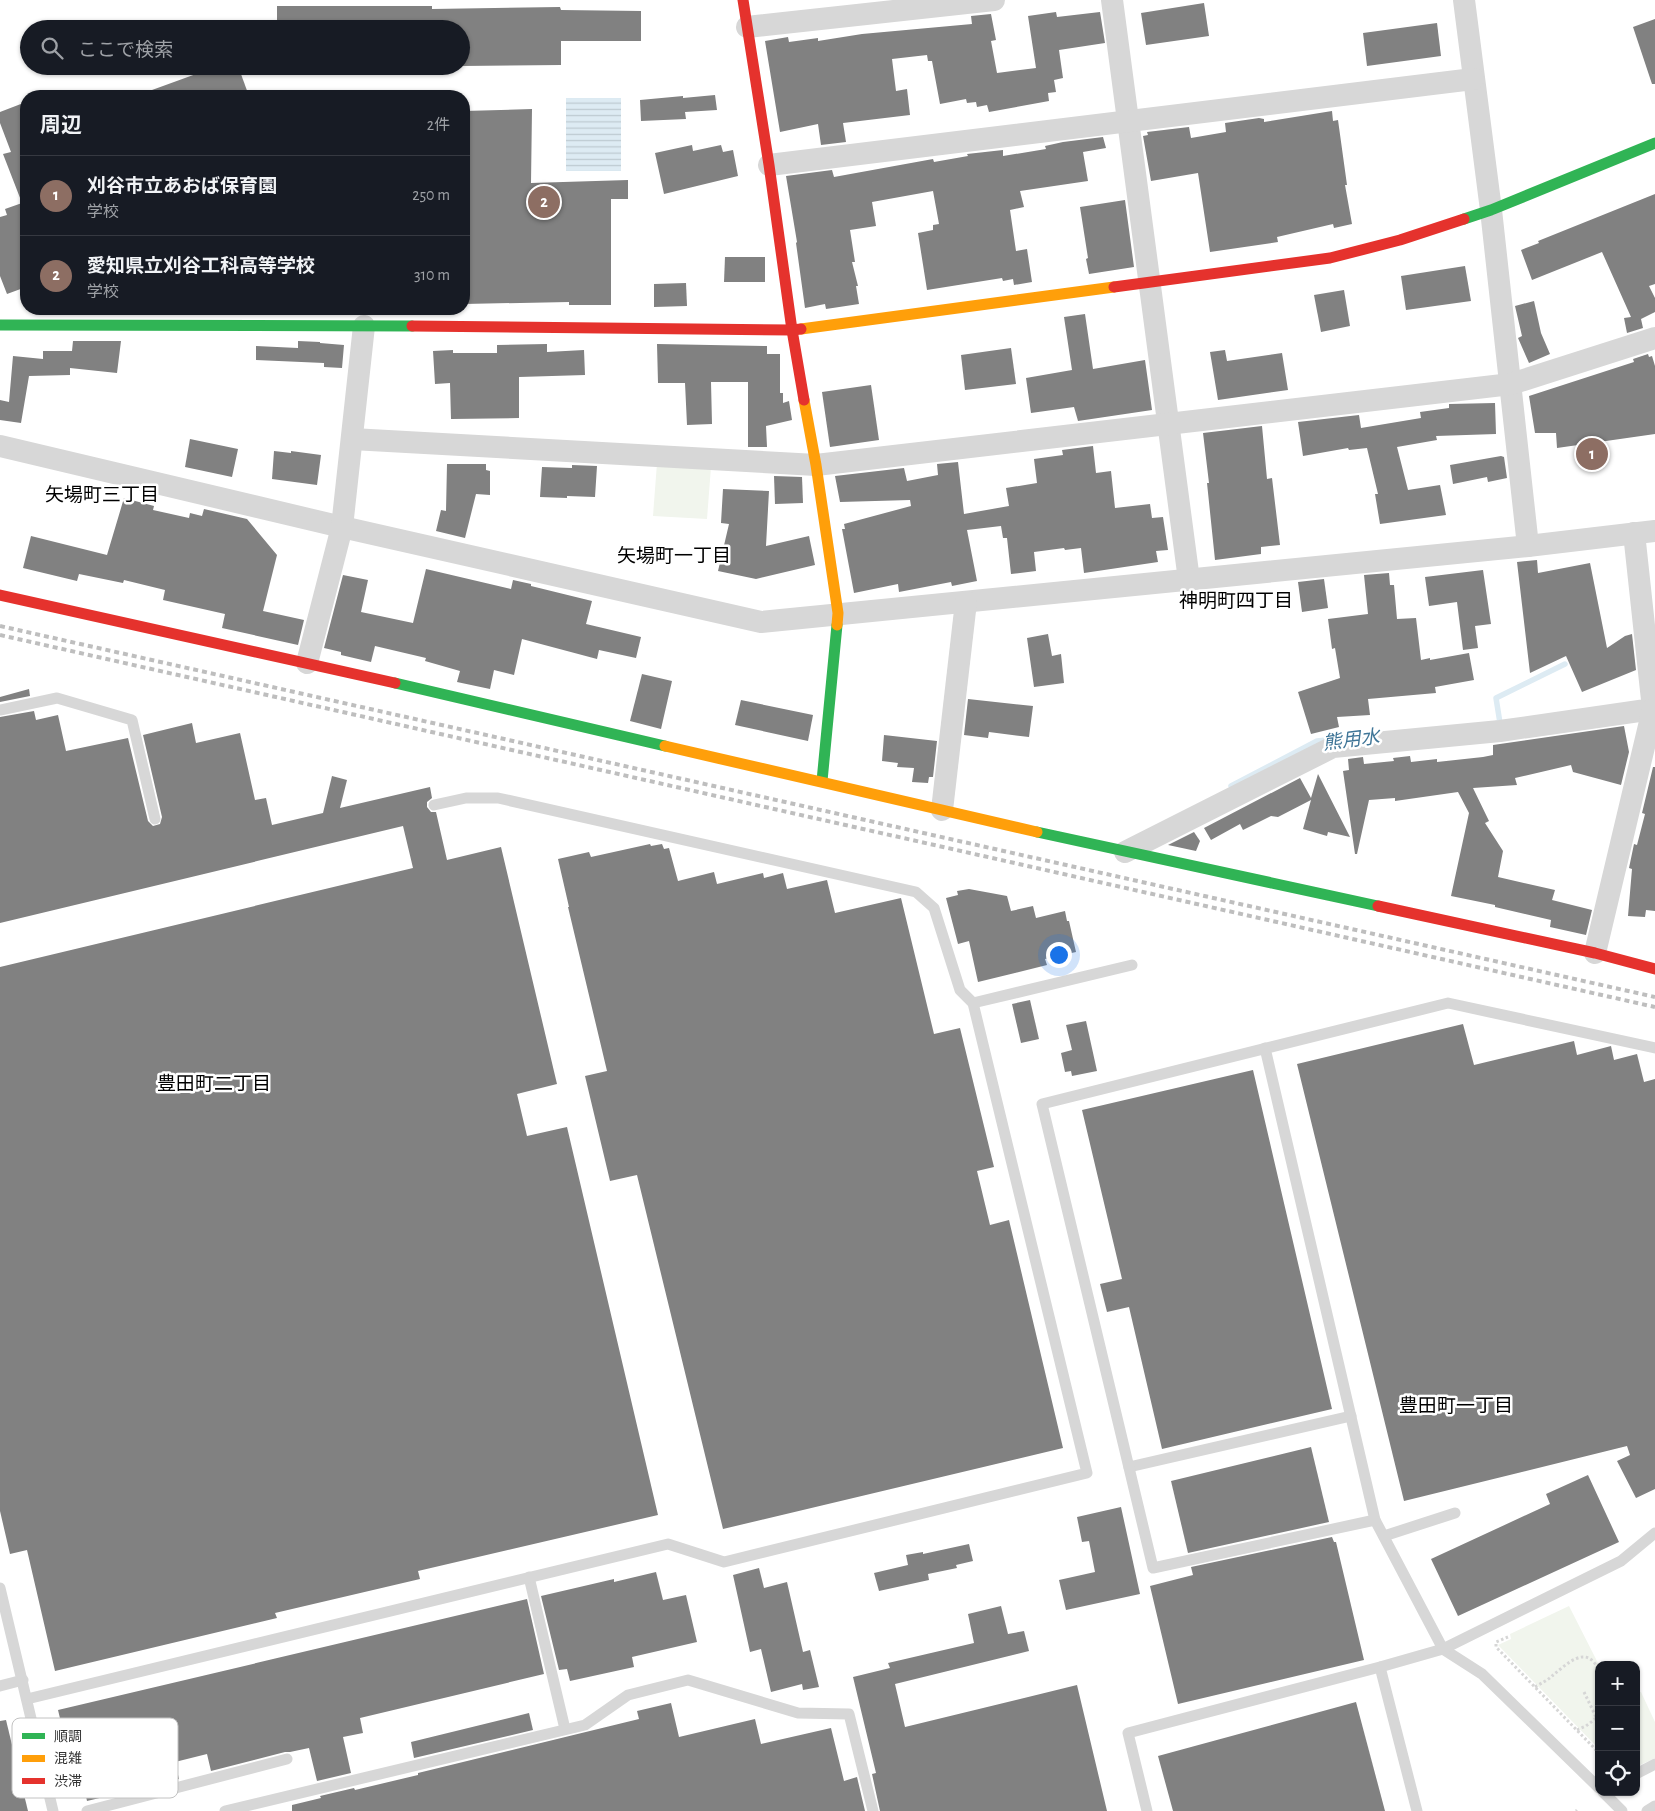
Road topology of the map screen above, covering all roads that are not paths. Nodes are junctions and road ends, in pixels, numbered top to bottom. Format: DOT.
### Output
graph roads {
  1 [pos="743,0"];
  2 [pos="994,0"];
  3 [pos="1112,0"];
  4 [pos="1464,0"];
  5 [pos="747,27"];
  6 [pos="1473,79"];
  7 [pos="1129,121"];
  8 [pos="1655,143"];
  9 [pos="769,165"];
  10 [pos="1491,210"];
  11 [pos="1150,281"];
  12 [pos="0,325"];
  13 [pos="364,326"];
  14 [pos="792,330"];
  15 [pos="1655,338"];
  16 [pos="1511,384"];
  17 [pos="1169,423"];
  18 [pos="352,439"];
  19 [pos="0,446"];
  20 [pos="816,466"];
  21 [pos="342,527"];
  22 [pos="1645,532"];
  23 [pos="1528,546"];
  24 [pos="1189,580"];
  25 [pos="0,595"];
  26 [pos="966,602"];
  27 [pos="838,613"];
  28 [pos="308,664"];
  29 [pos="0,710"];
  30 [pos="1654,710"];
  31 [pos="822,781"];
  32 [pos="434,805"];
  33 [pos="942,810"];
  34 [pos="155,819"];
  35 [pos="1125,852"];
  36 [pos="1595,954"];
  37 [pos="1132,965"];
  38 [pos="1655,969"];
  39 [pos="973,1003"];
  40 [pos="1265,1048"];
  41 [pos="1655,1048"];
  42 [pos="1351,1416"];
  43 [pos="1129,1468"];
  44 [pos="1455,1513"];
  45 [pos="1375,1520"];
  46 [pos="1655,1533"];
  47 [pos="1384,1536"];
  48 [pos="529,1577"];
  49 [pos="0,1588"];
  50 [pos="1443,1649"];
  51 [pos="1380,1667"];
  52 [pos="23,1680"];
  53 [pos="0,1686"];
  54 [pos="27,1699"];
  55 [pos="31,1718"];
  56 [pos="565,1729"];
  57 [pos="287,1759"];
  58 [pos="1655,1764"];
  59 [pos="1640,1772"];
  60 [pos="1595,1784"];
  61 [pos="178,1787"];
  62 [pos="1607,1796"];
  63 [pos="50,1798"];
  64 [pos="137,1798"];
  65 [pos="1655,1806"];
  66 [pos="53,1811"];
  67 [pos="87,1811"];
  68 [pos="225,1811"];
  69 [pos="873,1811"];
  70 [pos="1147,1811"];
  71 [pos="1417,1811"];
  72 [pos="1622,1811"];
  73 [pos="1647,1811"];
  1 -- 5 [label="street"];
  2 -- 5 [label="street"];
  3 -- 7 [label="street"];
  4 -- 6 [label="street"];
  5 -- 9 [label="street"];
  6 -- 7 [label="street"];
  6 -- 10 [label="street"];
  7 -- 9 [label="street"];
  7 -- 11 [label="street"];
  8 -- 10 [label="street"];
  9 -- 14 [label="street"];
  10 -- 11 [label="street"];
  10 -- 16 [label="street"];
  11 -- 14 [label="street"];
  11 -- 17 [label="street"];
  12 -- 13 [label="street"];
  13 -- 14 [label="street"];
  13 -- 18 [label="street"];
  14 -- 20 [label="street"];
  15 -- 16 [label="street"];
  16 -- 17 [label="street"];
  16 -- 23 [label="street"];
  17 -- 20 [label="street"];
  17 -- 24 [label="street"];
  18 -- 20 [label="street"];
  18 -- 21 [label="street"];
  19 -- 21 [label="street"];
  20 -- 27 [label="street"];
  21 -- 27 [label="street"];
  21 -- 28 [label="street"];
  22 -- 23 [label="street"];
  22 -- 30 [label="street"];
  23 -- 24 [label="street"];
  24 -- 26 [label="street"];
  25 -- 28 [label="street"];
  26 -- 27 [label="street"];
  26 -- 33 [label="street"];
  27 -- 31 [label="street"];
  28 -- 31 [label="street"];
  29 -- 34 [label="lane"];
  30 -- 35 [label="street"];
  30 -- 36 [label="street"];
  31 -- 33 [label="street"];
  32 -- 39 [label="lane"];
  33 -- 35 [label="street"];
  35 -- 36 [label="street"];
  36 -- 38 [label="street"];
  37 -- 39 [label="lane"];
  39 -- 48 [label="lane"];
  40 -- 41 [label="lane"];
  40 -- 42 [label="lane"];
  40 -- 43 [label="lane"];
  42 -- 43 [label="lane"];
  42 -- 45 [label="lane"];
  43 -- 45 [label="lane"];
  44 -- 47 [label="lane"];
  45 -- 47 [label="lane"];
  46 -- 50 [label="lane"];
  47 -- 50 [label="lane"];
  48 -- 54 [label="lane"];
  48 -- 56 [label="lane"];
  49 -- 52 [label="lane"];
  50 -- 51 [label="lane"];
  50 -- 60 [label="lane"];
  51 -- 70 [label="lane"];
  51 -- 71 [label="lane"];
  52 -- 53 [label="lane"];
  52 -- 54 [label="lane"];
  54 -- 55 [label="lane"];
  56 -- 68 [label="lane"];
  56 -- 69 [label="lane"];
  57 -- 61 [label="lane"];
  58 -- 59 [label="lane"];
  62 -- 72 [label="lane"];
  63 -- 66 [label="lane"];
  64 -- 67 [label="lane"];
  65 -- 73 [label="lane"];
}
